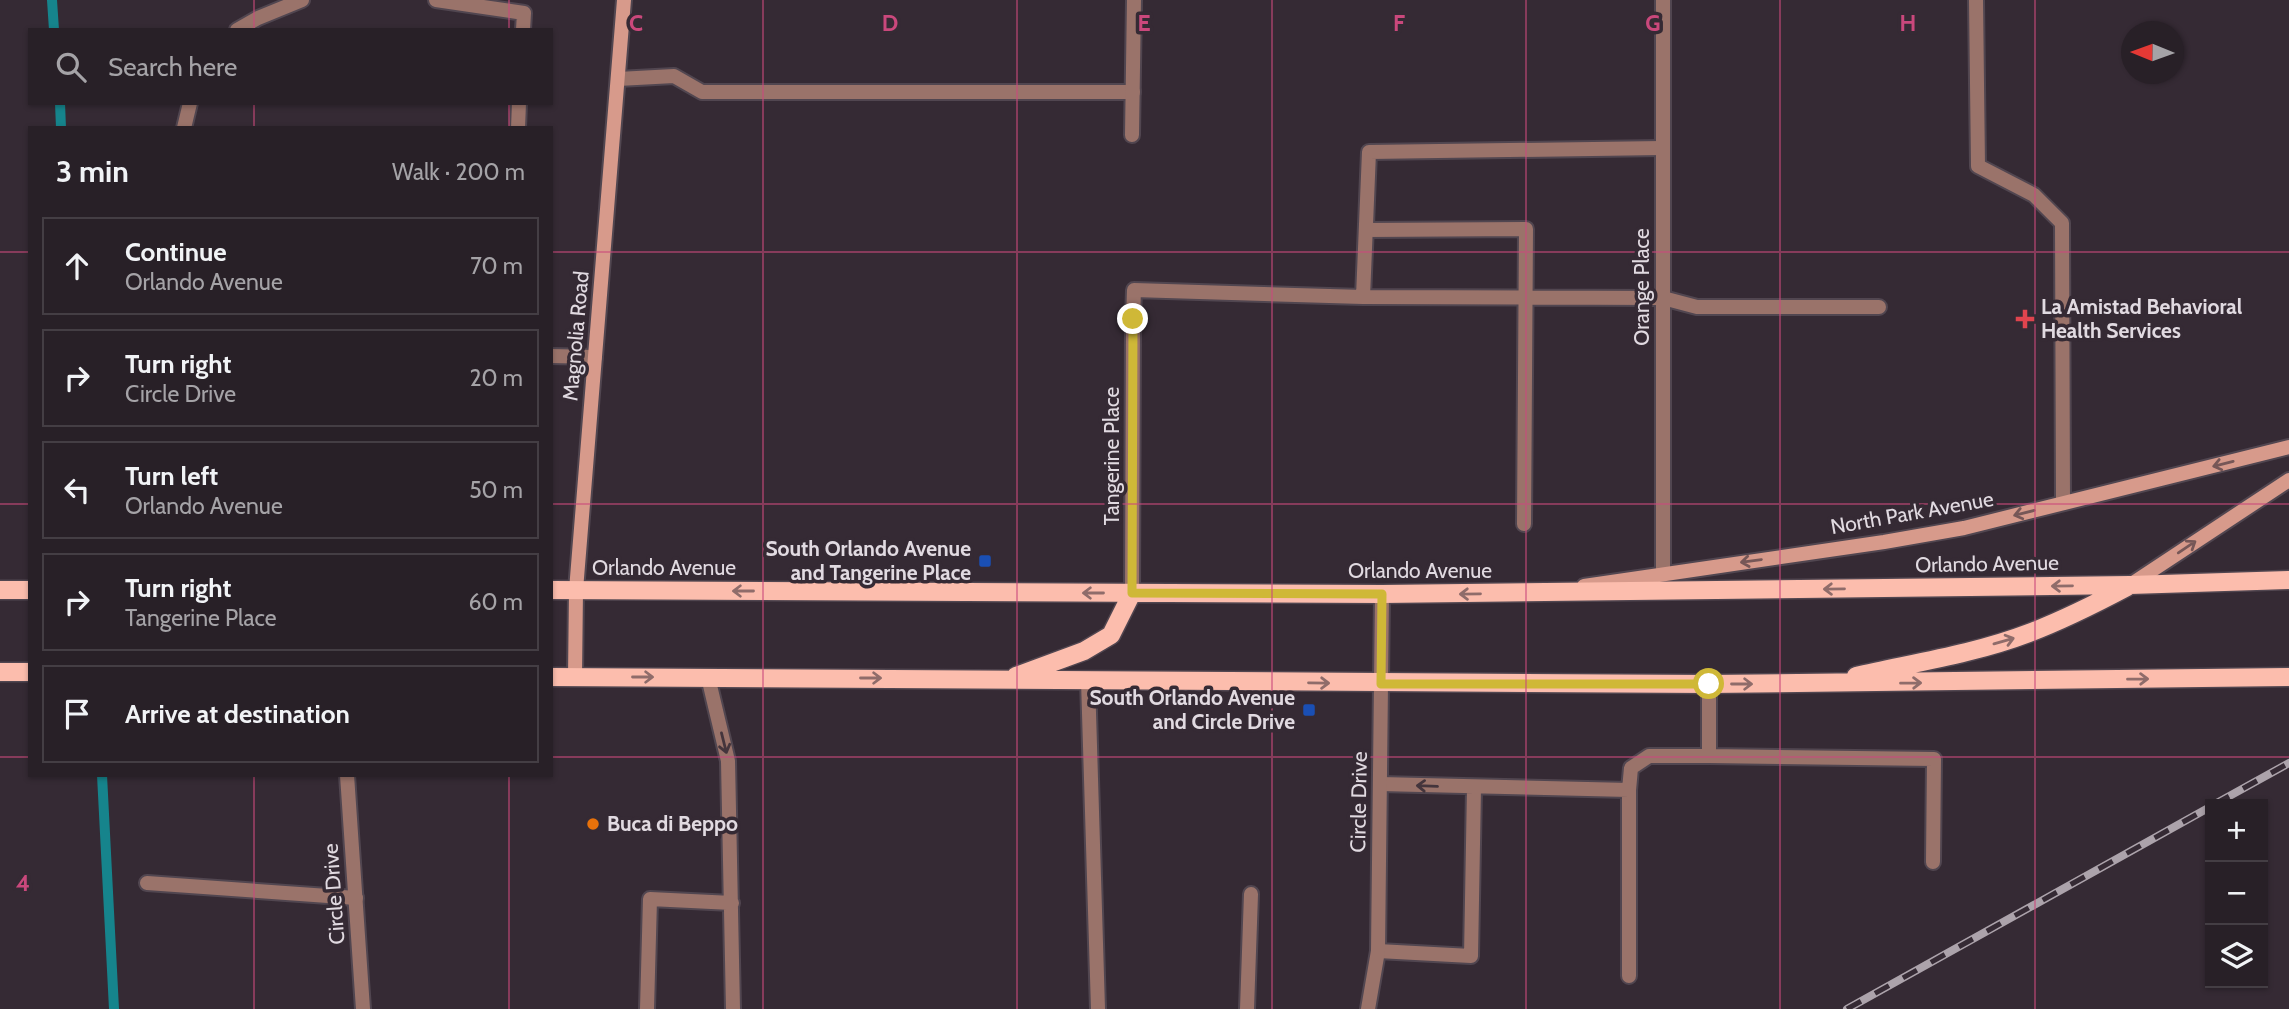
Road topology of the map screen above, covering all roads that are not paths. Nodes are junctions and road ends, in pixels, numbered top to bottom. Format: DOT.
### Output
graph roads {
  1 [pos="302,0"];
  2 [pos="436,0"];
  3 [pos="624,0"];
  4 [pos="1134,0"];
  5 [pos="1662,0"];
  6 [pos="1976,0"];
  7 [pos="240,28"];
  8 [pos="523,28"];
  9 [pos="618,79"];
  10 [pos="1133,92"];
  11 [pos="190,105"];
  12 [pos="519,105"];
  13 [pos="184,126"];
  14 [pos="518,126"];
  15 [pos="1132,135"];
  16 [pos="1662,148"];
  17 [pos="1366,230"];
  18 [pos="1363,297"];
  19 [pos="1526,298"];
  20 [pos="1662,298"];
  21 [pos="1879,307"];
  22 [pos="553,356"];
  23 [pos="595,357"];
  24 [pos="2289,447"];
  25 [pos="2289,480"];
  26 [pos="2063,503"];
  27 [pos="1524,524"];
  28 [pos="1663,573"];
  29 [pos="2289,580"];
  30 [pos="2130,585"];
  31 [pos="0,590"];
  32 [pos="28,590"];
  33 [pos="553,590"];
  34 [pos="576,590"];
  35 [pos="1132,593"];
  36 [pos="1538,593"];
  37 [pos="1382,594"];
  38 [pos="0,672"];
  39 [pos="28,672"];
  40 [pos="553,677"];
  41 [pos="575,677"];
  42 [pos="708,677"];
  43 [pos="2289,677"];
  44 [pos="1006,679"];
  45 [pos="1088,680"];
  46 [pos="1381,684"];
  47 [pos="1709,684"];
  48 [pos="1818,684"];
  49 [pos="1709,756"];
  50 [pos="346,777"];
  51 [pos="1380,784"];
  52 [pos="1474,788"];
  53 [pos="1629,790"];
  54 [pos="1933,862"];
  55 [pos="148,883"];
  56 [pos="1251,894"];
  57 [pos="356,898"];
  58 [pos="732,903"];
  59 [pos="1378,951"];
  60 [pos="1629,976"];
  61 [pos="363,1009"];
  62 [pos="646,1009"];
  63 [pos="733,1009"];
  64 [pos="1098,1009"];
  65 [pos="1247,1009"];
  66 [pos="1368,1009"];
  1 -- 7 [label="street"];
  2 -- 8 [label="street"];
  3 -- 9 [label="street, Magnolia Road"];
  4 -- 10 [label="street"];
  5 -- 16 [label="street, Orange Place"];
  6 -- 26 [label="street"];
  9 -- 10 [label="street"];
  9 -- 23 [label="street, Magnolia Road"];
  10 -- 15 [label="street"];
  11 -- 13 [label="street"];
  12 -- 14 [label="street"];
  16 -- 17 [label="street"];
  16 -- 20 [label="street, Orange Place"];
  17 -- 18 [label="street"];
  17 -- 19 [label="street"];
  18 -- 19 [label="street"];
  18 -- 35 [label="street, Tangerine Place"];
  19 -- 20 [label="street"];
  19 -- 27 [label="street"];
  20 -- 21 [label="street"];
  20 -- 28 [label="street, Orange Place"];
  22 -- 23 [label="street"];
  23 -- 34 [label="street, Magnolia Road"];
  24 -- 26 [label="street, North Park Avenue, one-way"];
  30 -- 25 [label="street, one-way"];
  26 -- 28 [label="street, North Park Avenue, one-way"];
  28 -- 36 [label="street, North Park Avenue"];
  29 -- 30 [label="main road, Orlando Avenue"];
  30 -- 36 [label="main road, Orlando Avenue, one-way"];
  48 -- 30 [label="main road, one-way"];
  31 -- 32 [label="main road"];
  33 -- 34 [label="main road, Orlando Avenue"];
  35 -- 34 [label="main road, Orlando Avenue, one-way"];
  34 -- 41 [label="street, Magnolia Road"];
  35 -- 37 [label="main road, Orlando Avenue"];
  35 -- 44 [label="main road"];
  36 -- 37 [label="main road, Orlando Avenue, one-way"];
  37 -- 46 [label="street, Circle Drive"];
  38 -- 39 [label="main road"];
  40 -- 41 [label="main road"];
  41 -- 42 [label="main road, one-way"];
  42 -- 44 [label="main road, one-way"];
  42 -- 58 [label="street, one-way"];
  48 -- 43 [label="main road, one-way"];
  44 -- 45 [label="main road"];
  45 -- 46 [label="main road, one-way"];
  45 -- 64 [label="street"];
  46 -- 47 [label="main road"];
  46 -- 51 [label="street, Circle Drive"];
  47 -- 48 [label="main road, one-way"];
  47 -- 49 [label="street"];
  49 -- 53 [label="street"];
  49 -- 54 [label="street"];
  50 -- 57 [label="street, Circle Drive"];
  52 -- 51 [label="street, one-way"];
  51 -- 59 [label="street, Circle Drive"];
  52 -- 53 [label="street"];
  52 -- 59 [label="street"];
  53 -- 60 [label="street"];
  55 -- 57 [label="street"];
  56 -- 65 [label="street"];
  57 -- 61 [label="street, Circle Drive"];
  58 -- 62 [label="street"];
  58 -- 63 [label="street"];
  59 -- 66 [label="street, Circle Drive"];
}
